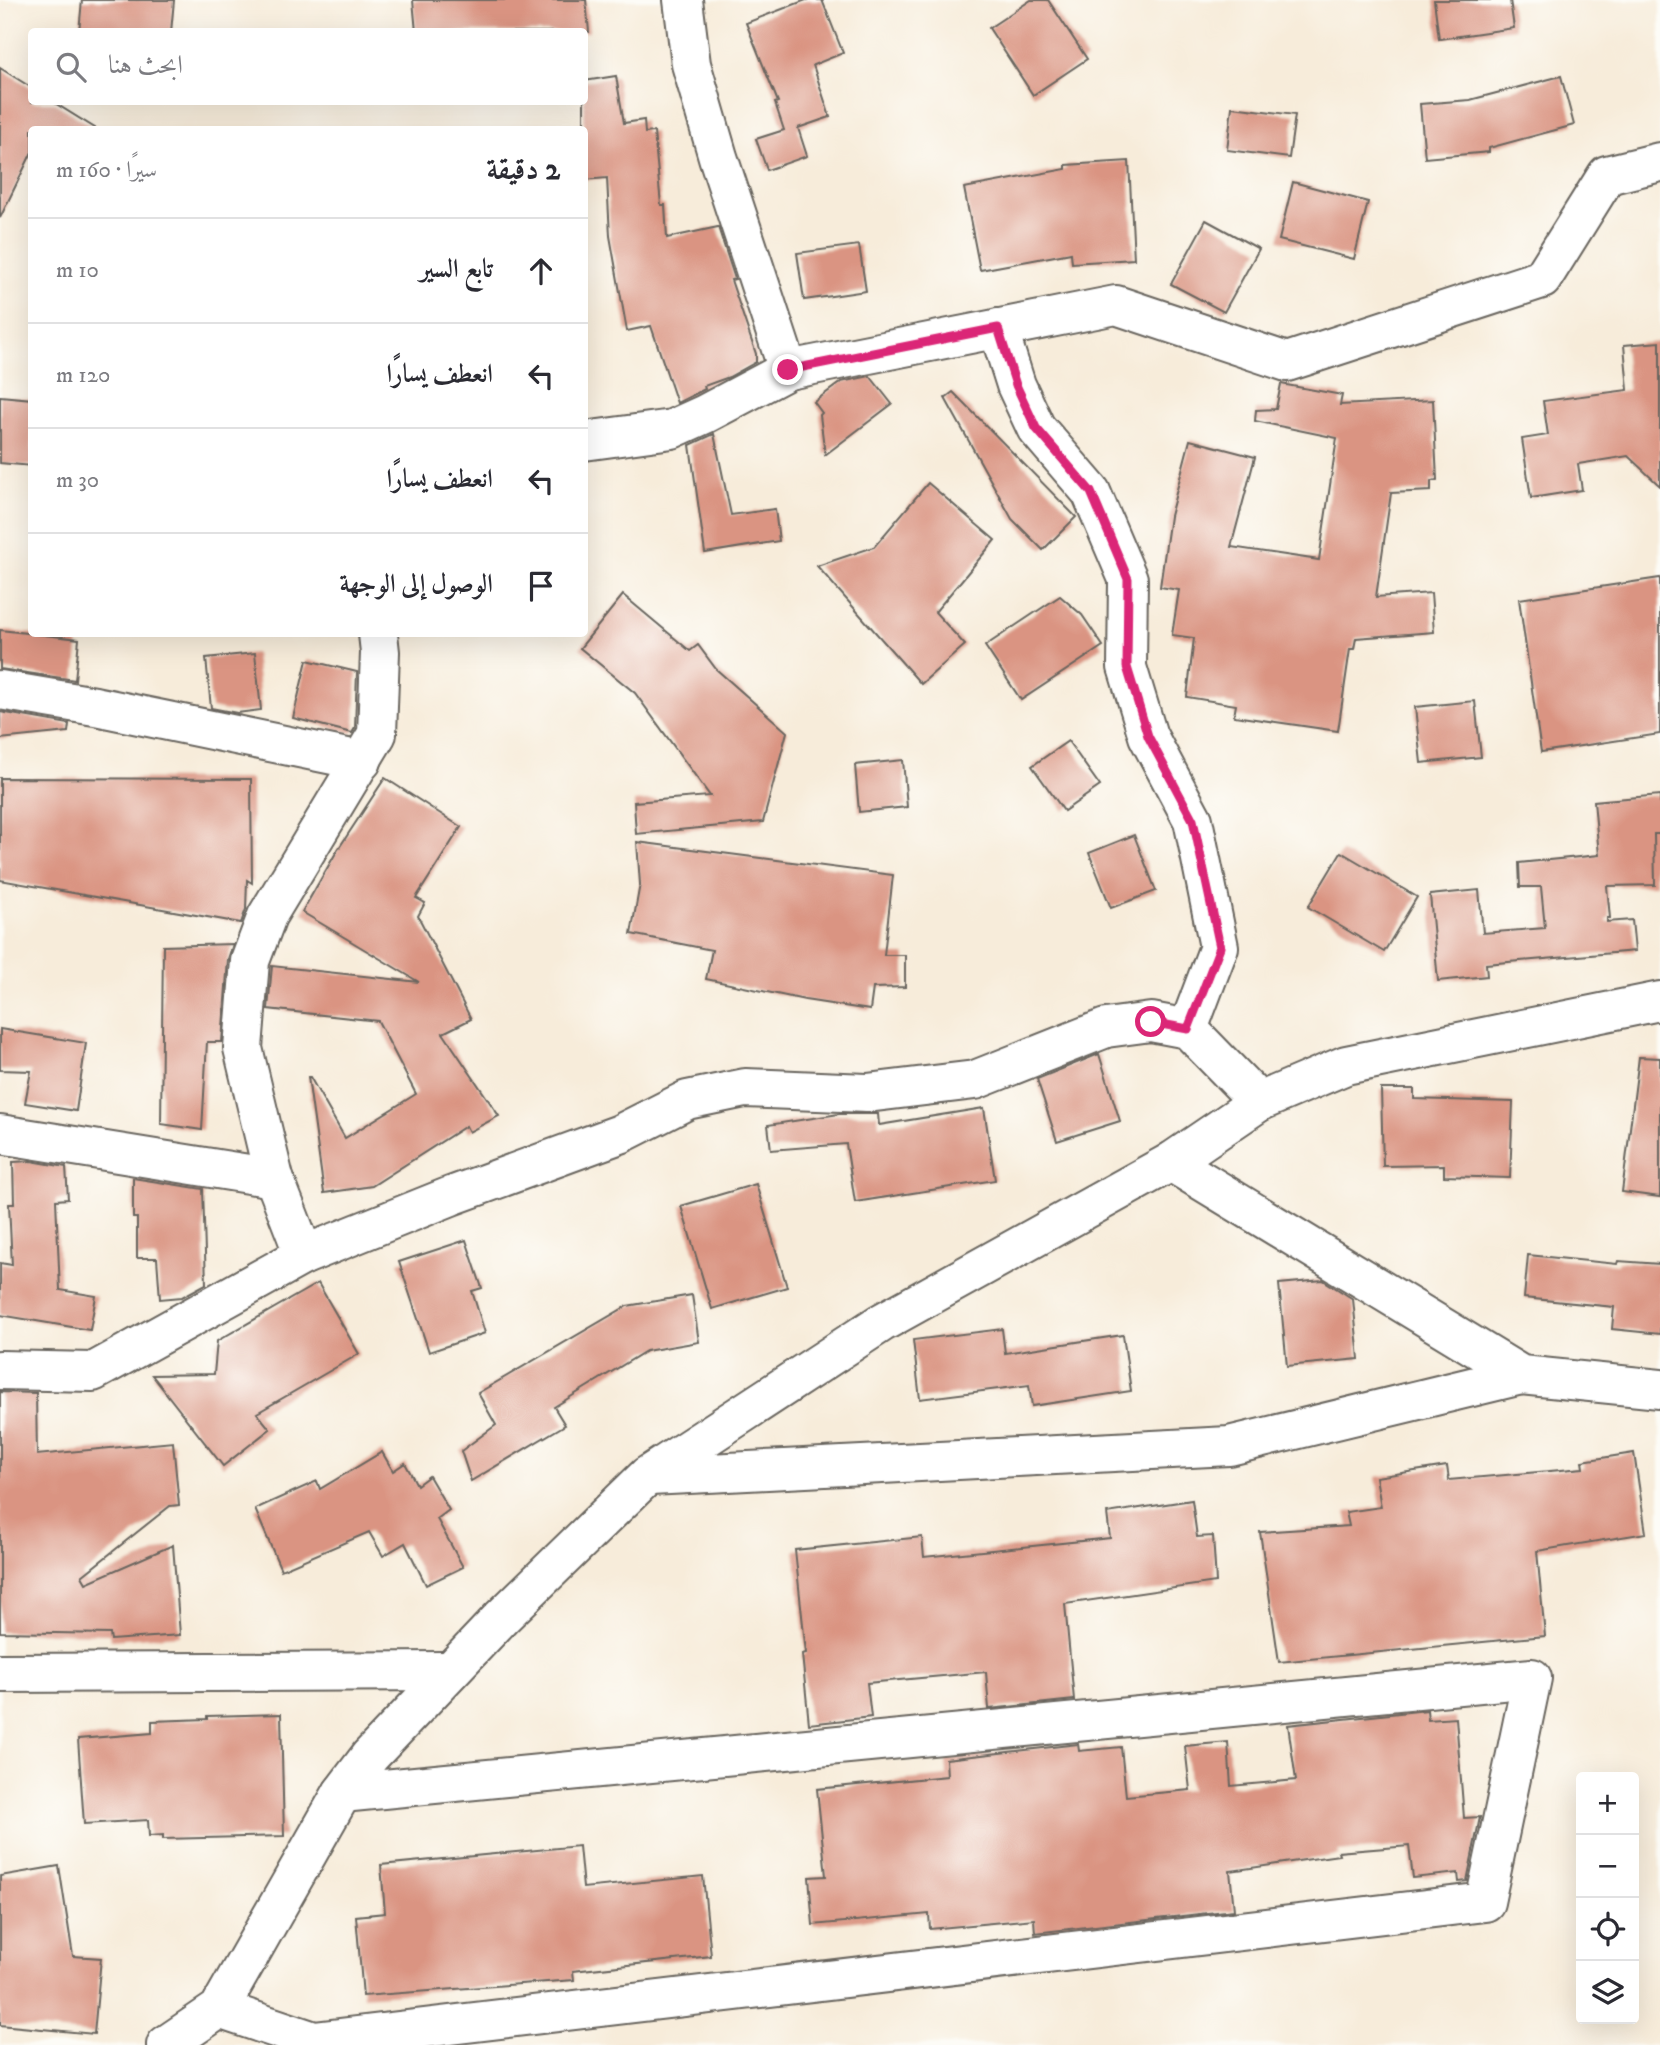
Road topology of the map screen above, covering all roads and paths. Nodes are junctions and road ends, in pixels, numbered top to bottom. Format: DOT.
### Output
graph roads {
  1 [pos="683,0"];
  2 [pos="1660,162"];
  3 [pos="998,328"];
  4 [pos="788,370"];
  5 [pos="588,440"];
  6 [pos="378,637"];
  7 [pos="0,690"];
  8 [pos="362,761"];
  9 [pos="1660,1001"];
  10 [pos="1188,1029"];
  11 [pos="1259,1102"];
  12 [pos="0,1135"];
  13 [pos="1171,1161"];
  14 [pos="274,1178"];
  15 [pos="304,1255"];
  16 [pos="0,1370"];
  17 [pos="1521,1375"];
  18 [pos="1660,1389"];
  19 [pos="647,1476"];
  20 [pos="450,1671"];
  21 [pos="0,1674"];
  22 [pos="342,1793"];
  23 [pos="219,2009"];
  24 [pos="166,2045"];
  1 -- 4 [label="street"];
  2 -- 3 [label="street"];
  3 -- 4 [label="street"];
  3 -- 10 [label="street"];
  4 -- 5 [label="street"];
  6 -- 8 [label="street"];
  7 -- 8 [label="street"];
  8 -- 14 [label="street"];
  9 -- 11 [label="street"];
  10 -- 11 [label="street"];
  10 -- 15 [label="street"];
  11 -- 13 [label="street"];
  12 -- 14 [label="street"];
  13 -- 17 [label="street"];
  13 -- 19 [label="street"];
  14 -- 15 [label="street"];
  15 -- 16 [label="street"];
  17 -- 18 [label="street"];
  17 -- 19 [label="street"];
  19 -- 20 [label="street"];
  20 -- 21 [label="street"];
  20 -- 22 [label="street"];
  22 -- 23 [label="street"];
  22 -- 23 [label="street"];
  23 -- 24 [label="street"];
}
